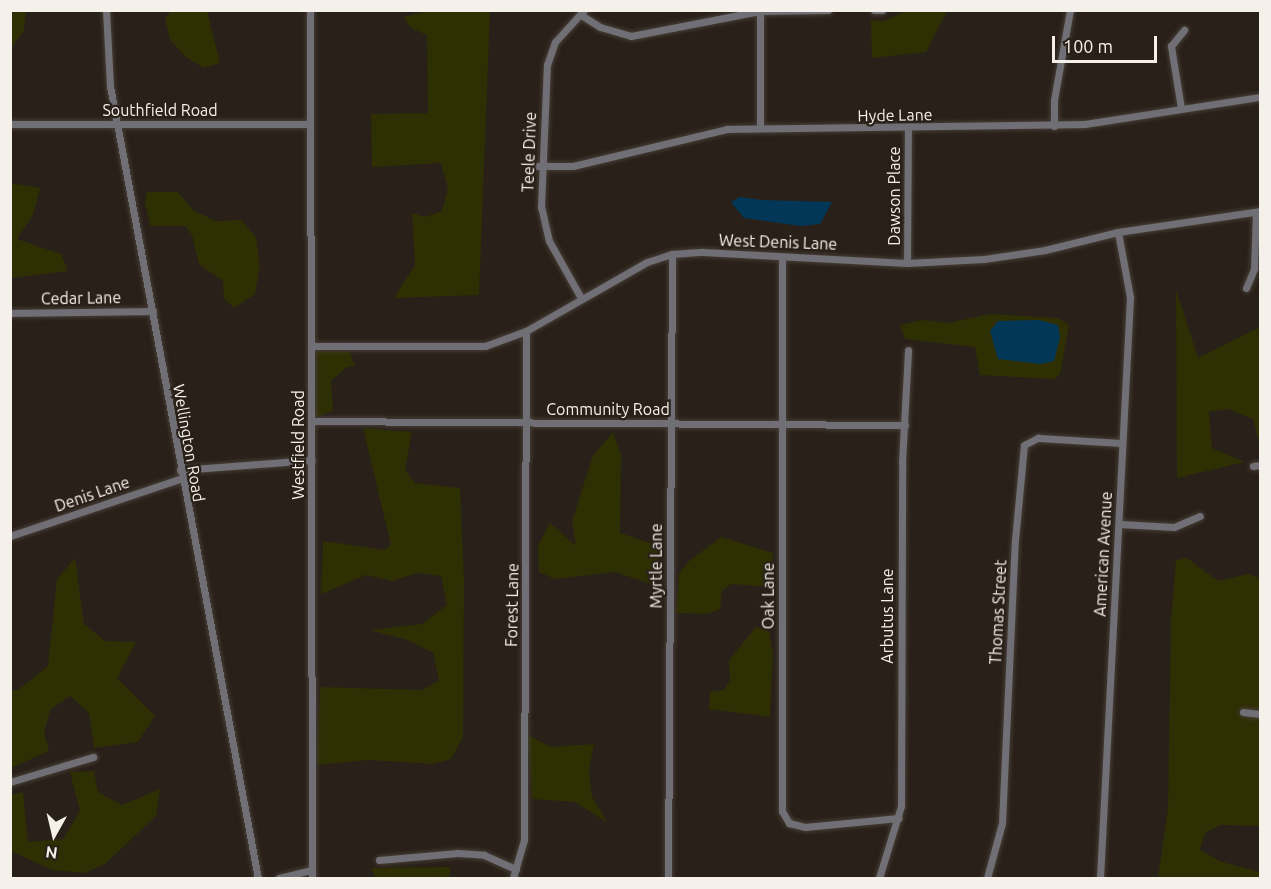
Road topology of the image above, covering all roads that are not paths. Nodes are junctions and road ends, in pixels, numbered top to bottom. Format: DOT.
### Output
graph roads {
  1 [pos="106,10"];
  2 [pos="310,10"];
  3 [pos="828,10"];
  4 [pos="874,10"];
  5 [pos="882,10"];
  6 [pos="1070,10"];
  7 [pos="760,11"];
  8 [pos="582,13"];
  9 [pos="1184,30"];
  10 [pos="1260,97"];
  11 [pos="1181,108"];
  12 [pos="118,123"];
  13 [pos="10,124"];
  14 [pos="310,124"];
  15 [pos="1054,126"];
  16 [pos="760,128"];
  17 [pos="908,128"];
  18 [pos="532,166"];
  19 [pos="542,166"];
  20 [pos="1258,211"];
  21 [pos="1118,232"];
  22 [pos="672,254"];
  23 [pos="782,257"];
  24 [pos="907,263"];
  25 [pos="1246,288"];
  26 [pos="581,298"];
  27 [pos="153,310"];
  28 [pos="10,313"];
  29 [pos="526,331"];
  30 [pos="312,346"];
  31 [pos="908,350"];
  32 [pos="311,421"];
  33 [pos="527,422"];
  34 [pos="671,422"];
  35 [pos="782,423"];
  36 [pos="905,425"];
  37 [pos="1122,443"];
  38 [pos="312,460"];
  39 [pos="180,470"];
  40 [pos="182,478"];
  41 [pos="1200,516"];
  42 [pos="1119,524"];
  43 [pos="10,536"];
  44 [pos="1243,712"];
  45 [pos="1260,714"];
  46 [pos="93,757"];
  47 [pos="10,782"];
  48 [pos="899,818"];
  49 [pos="379,860"];
  50 [pos="516,869"];
  51 [pos="312,870"];
  52 [pos="258,879"];
  53 [pos="279,879"];
  54 [pos="312,879"];
  55 [pos="513,879"];
  56 [pos="668,879"];
  57 [pos="879,879"];
  58 [pos="987,879"];
  59 [pos="1100,879"];
  1 -- 12 [label="street, Wellington Road"];
  2 -- 14 [label="street, Westfield Road"];
  3 -- 7 [label="street"];
  4 -- 5 [label="street"];
  6 -- 15 [label="street"];
  7 -- 8 [label="street"];
  7 -- 16 [label="street"];
  8 -- 19 [label="street, Teele Drive"];
  9 -- 11 [label="street"];
  10 -- 11 [label="street, Hyde Lane"];
  11 -- 15 [label="street, Hyde Lane"];
  12 -- 13 [label="street, Southfield Road"];
  12 -- 14 [label="street, Southfield Road"];
  12 -- 27 [label="street, Wellington Road"];
  14 -- 30 [label="street, Westfield Road"];
  15 -- 17 [label="street, Hyde Lane"];
  16 -- 17 [label="street, Hyde Lane"];
  16 -- 19 [label="street, Hyde Lane"];
  17 -- 24 [label="street, Dawson Place"];
  18 -- 19 [label="street, Hyde Lane"];
  19 -- 26 [label="street, Teele Drive"];
  20 -- 21 [label="street, West Denis Lane"];
  20 -- 25 [label="street"];
  21 -- 24 [label="street, West Denis Lane"];
  21 -- 37 [label="street, American Avenue"];
  22 -- 23 [label="street, West Denis Lane"];
  22 -- 26 [label="street, West Denis Lane"];
  22 -- 34 [label="street, Myrtle Lane"];
  23 -- 24 [label="street, West Denis Lane"];
  23 -- 35 [label="street, Oak Lane"];
  26 -- 29 [label="street, West Denis Lane"];
  27 -- 28 [label="street, Cedar Lane"];
  27 -- 39 [label="street, Wellington Road"];
  29 -- 30 [label="street, West Denis Lane"];
  29 -- 33 [label="street, Forest Lane"];
  30 -- 32 [label="street, Westfield Road"];
  31 -- 36 [label="street, Arbutus Lane"];
  32 -- 33 [label="street, Community Road"];
  32 -- 38 [label="street, Westfield Road"];
  33 -- 34 [label="street, Community Road"];
  33 -- 50 [label="street, Forest Lane"];
  34 -- 35 [label="street, Community Road"];
  34 -- 56 [label="street, Myrtle Lane"];
  35 -- 36 [label="street, Community Road"];
  35 -- 48 [label="street, Oak Lane"];
  36 -- 48 [label="street, Arbutus Lane"];
  37 -- 42 [label="street, American Avenue"];
  37 -- 58 [label="street, Thomas Street"];
  38 -- 39 [label="street"];
  38 -- 51 [label="street, Westfield Road"];
  39 -- 40 [label="street, Wellington Road"];
  40 -- 43 [label="street, Denis Lane"];
  40 -- 52 [label="street, Wellington Road"];
  41 -- 42 [label="street"];
  42 -- 59 [label="street, American Avenue"];
  44 -- 45 [label="street"];
  46 -- 47 [label="street"];
  48 -- 57 [label="street, Arbutus Lane"];
  49 -- 50 [label="street"];
  50 -- 55 [label="street, Forest Lane"];
  51 -- 53 [label="street"];
  51 -- 54 [label="street, Westfield Road"];
}
